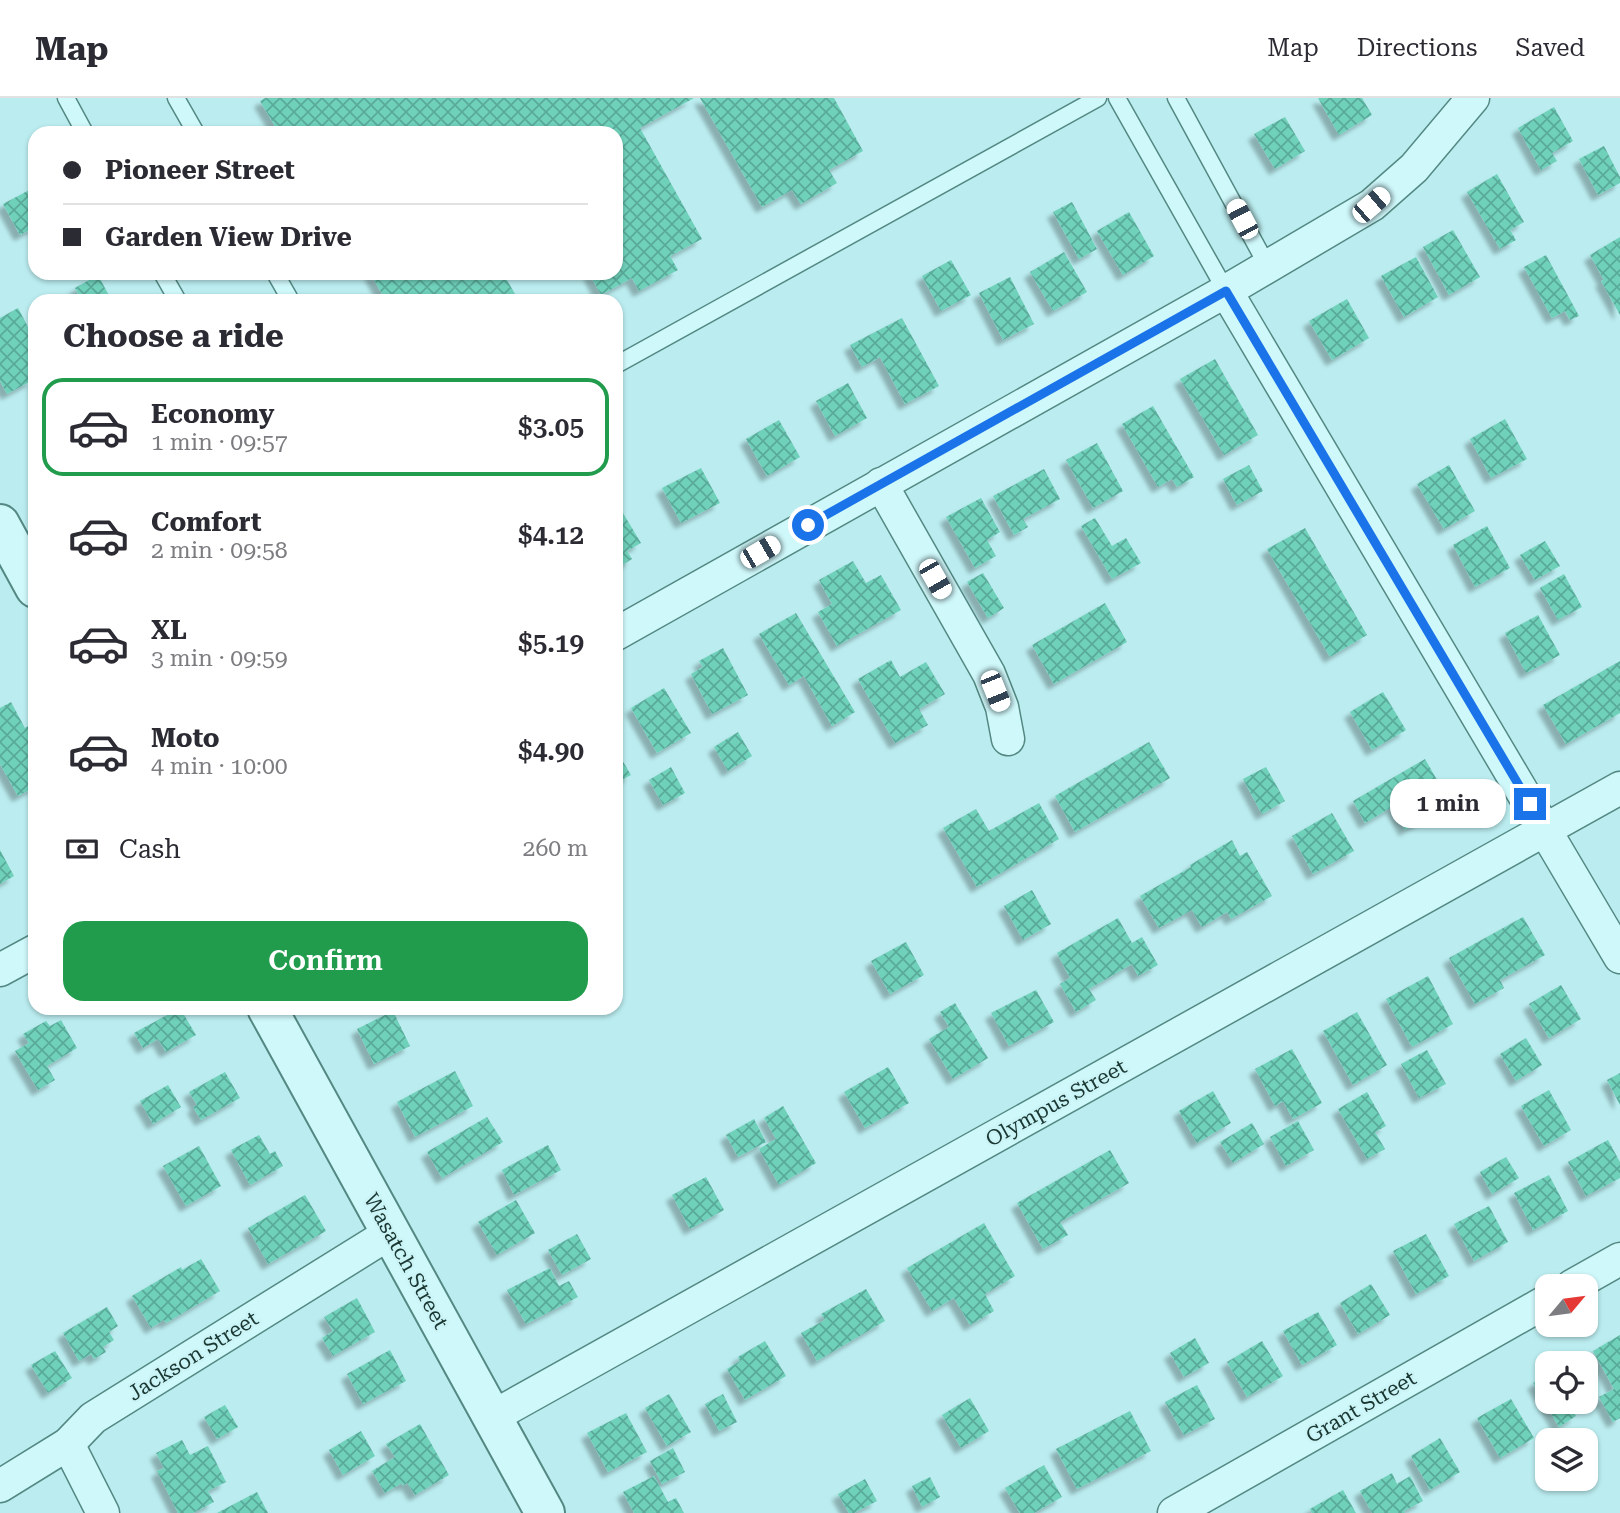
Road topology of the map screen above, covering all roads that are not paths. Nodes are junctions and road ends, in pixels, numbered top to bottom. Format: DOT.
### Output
graph roads {
  1 [pos="66,98"];
  2 [pos="176,98"];
  3 [pos="1098,98"];
  4 [pos="1117,98"];
  5 [pos="1176,98"];
  6 [pos="1473,98"];
  7 [pos="81,126"];
  8 [pos="192,126"];
  9 [pos="1268,267"];
  10 [pos="1226,291"];
  11 [pos="623,361"];
  12 [pos="881,484"];
  13 [pos="0,524"];
  14 [pos="28,575"];
  15 [pos="623,630"];
  16 [pos="1008,739"];
  17 [pos="1620,788"];
  18 [pos="1545,830"];
  19 [pos="28,955"];
  20 [pos="1620,957"];
  21 [pos="0,970"];
  22 [pos="271,1015"];
  23 [pos="390,1233"];
  24 [pos="1620,1259"];
  25 [pos="1593,1274"];
  26 [pos="1535,1308"];
  27 [pos="492,1418"];
  28 [pos="68,1444"];
  29 [pos="0,1486"];
  30 [pos="103,1513"];
  31 [pos="545,1513"];
  32 [pos="1174,1513"];
  1 -- 7 [label="lane"];
  2 -- 8 [label="lane"];
  3 -- 11 [label="lane"];
  4 -- 10 [label="lane"];
  5 -- 9 [label="lane"];
  6 -- 9 [label="street"];
  9 -- 10 [label="street"];
  10 -- 12 [label="street"];
  10 -- 18 [label="street"];
  12 -- 15 [label="street"];
  12 -- 16 [label="street"];
  13 -- 14 [label="street"];
  17 -- 18 [label="street, Olympus Street"];
  18 -- 20 [label="street"];
  18 -- 27 [label="street, Olympus Street"];
  19 -- 21 [label="street"];
  22 -- 23 [label="street, Wasatch Street"];
  23 -- 27 [label="street, Wasatch Street"];
  23 -- 28 [label="street, Jackson Street"];
  24 -- 25 [label="street"];
  26 -- 32 [label="street, Grant Street"];
  27 -- 31 [label="street, Wasatch Street"];
  28 -- 29 [label="street, Jackson Street"];
  28 -- 30 [label="street"];
}
